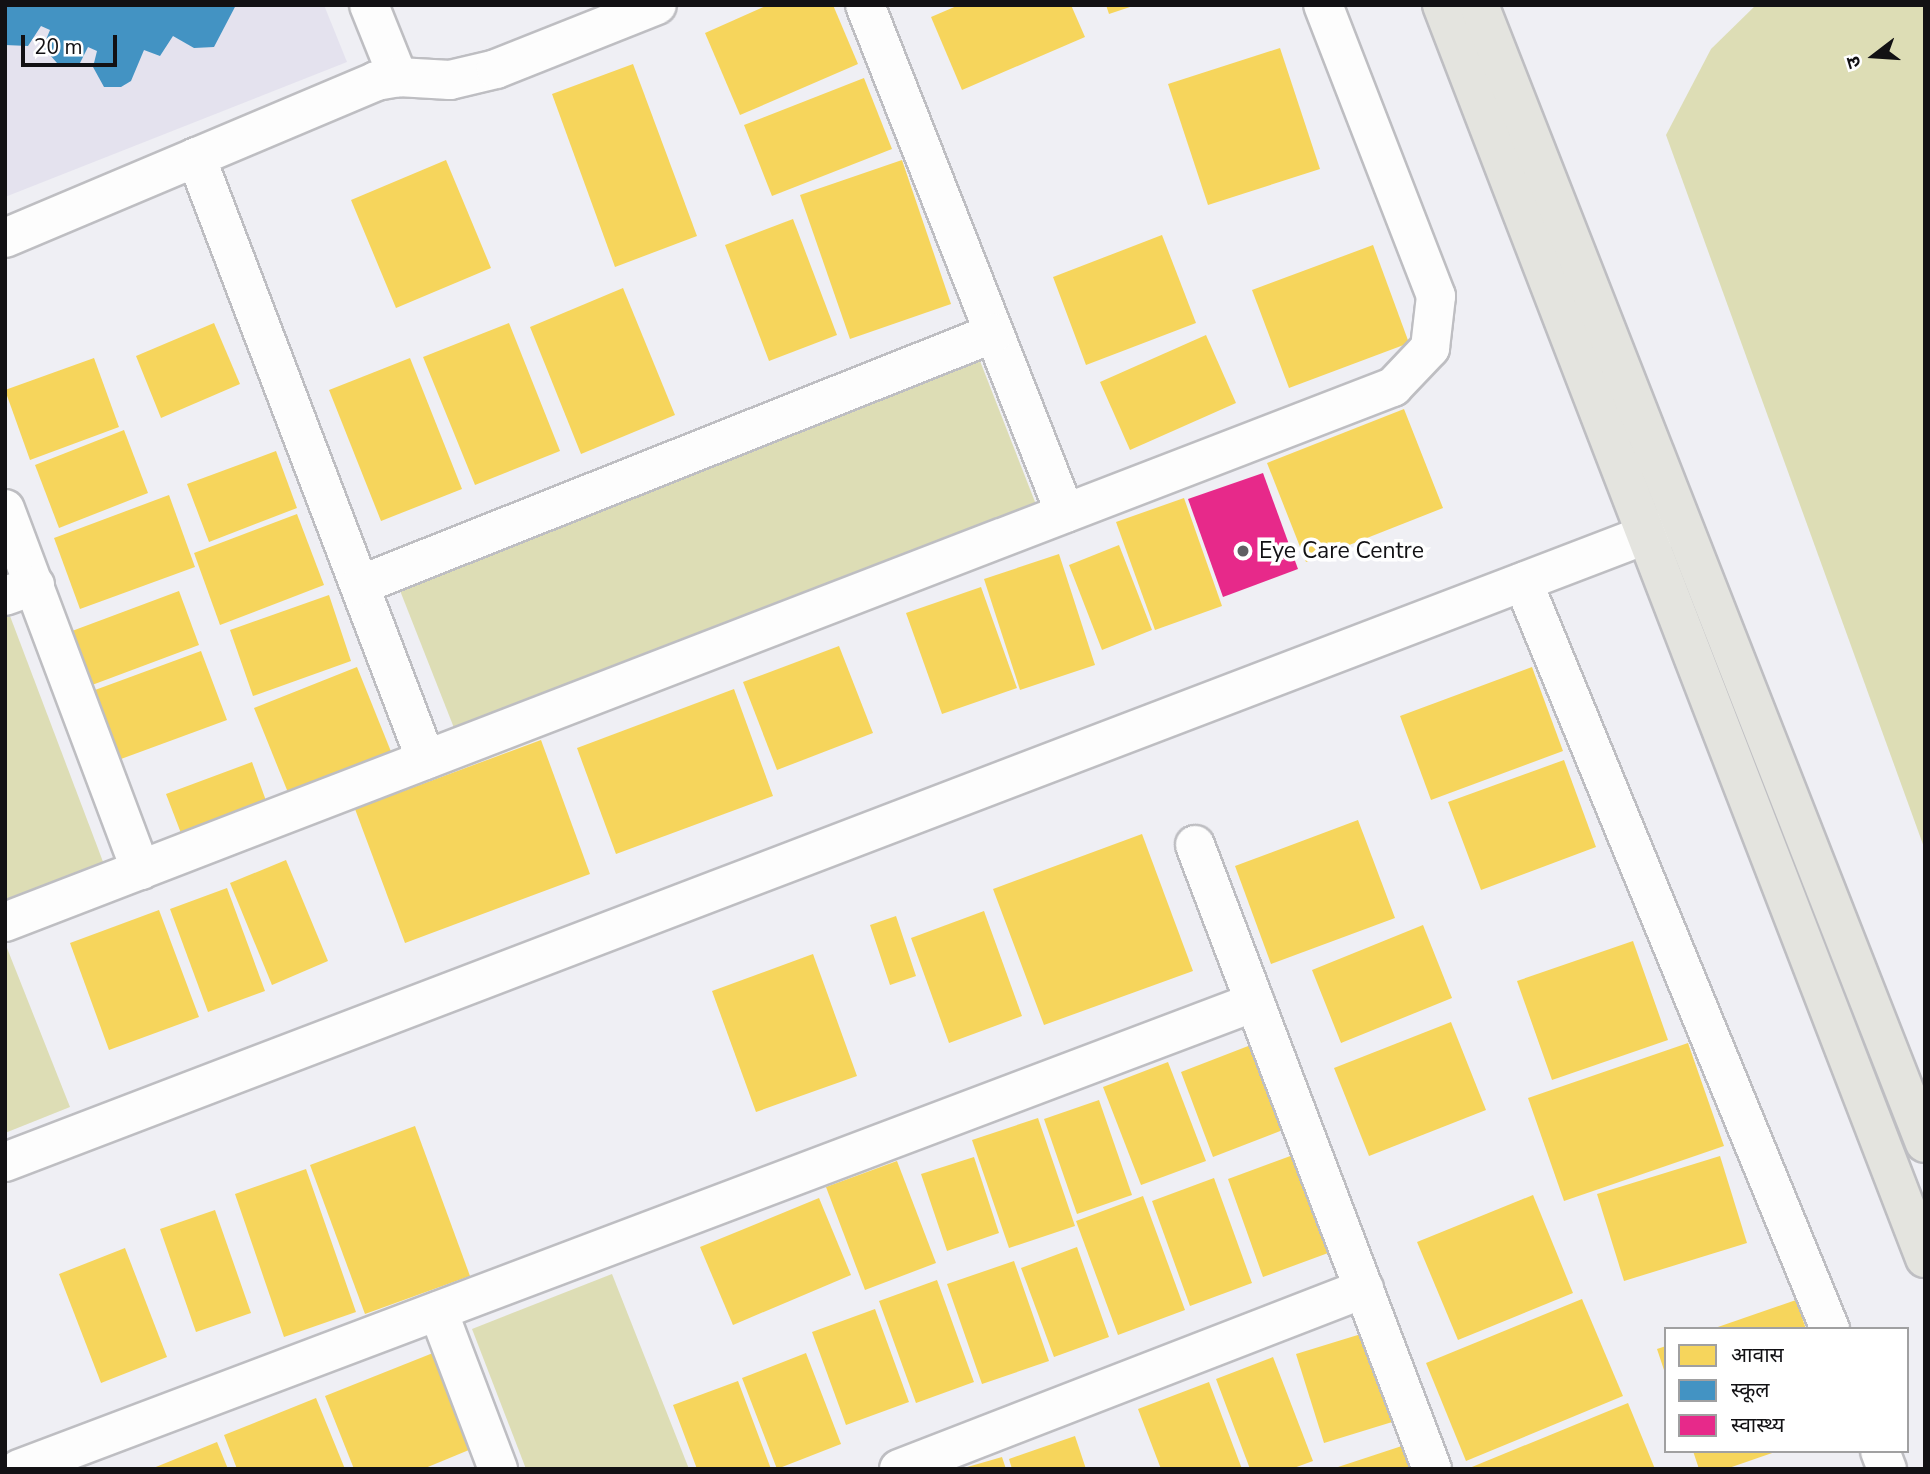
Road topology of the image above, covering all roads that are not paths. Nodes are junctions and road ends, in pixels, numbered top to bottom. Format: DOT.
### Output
graph roads {
  1 [pos="369,5"];
  2 [pos="657,5"];
  3 [pos="864,5"];
  4 [pos="1323,5"];
  5 [pos="1468,9"];
  6 [pos="398,77"];
  7 [pos="196,157"];
  8 [pos="5,238"];
  9 [pos="994,333"];
  10 [pos="5,509"];
  11 [pos="1065,513"];
  12 [pos="1664,528"];
  13 [pos="1522,582"];
  14 [pos="360,585"];
  15 [pos="20,590"];
  16 [pos="426,760"];
  17 [pos="1195,845"];
  18 [pos="141,870"];
  19 [pos="5,922"];
  20 [pos="1255,1002"];
  21 [pos="1925,1143"];
  22 [pos="5,1162"];
  23 [pos="1925,1258"];
  24 [pos="1364,1289"];
  25 [pos="438,1311"];
  26 [pos="1829,1327"];
  27 [pos="19,1469"];
  28 [pos="498,1469"];
  29 [pos="899,1469"];
  30 [pos="1432,1469"];
  1 -- 6 [label="street"];
  2 -- 6 [label="street"];
  3 -- 9 [label="street"];
  4 -- 11 [label="street"];
  5 -- 12 [label="main road"];
  6 -- 7 [label="street"];
  7 -- 8 [label="street"];
  7 -- 14 [label="street"];
  9 -- 11 [label="street"];
  9 -- 14 [label="street"];
  10 -- 15 [label="street"];
  11 -- 16 [label="street"];
  12 -- 13 [label="street"];
  12 -- 21 [label="main road"];
  12 -- 23 [label="main road"];
  13 -- 22 [label="street"];
  13 -- 26 [label="street"];
  14 -- 16 [label="street"];
  15 -- 18 [label="street"];
  16 -- 18 [label="street"];
  17 -- 20 [label="street"];
  18 -- 19 [label="street"];
  20 -- 24 [label="street"];
  20 -- 25 [label="street"];
  24 -- 29 [label="street"];
  24 -- 30 [label="street"];
  25 -- 27 [label="street"];
  25 -- 28 [label="street"];
}
